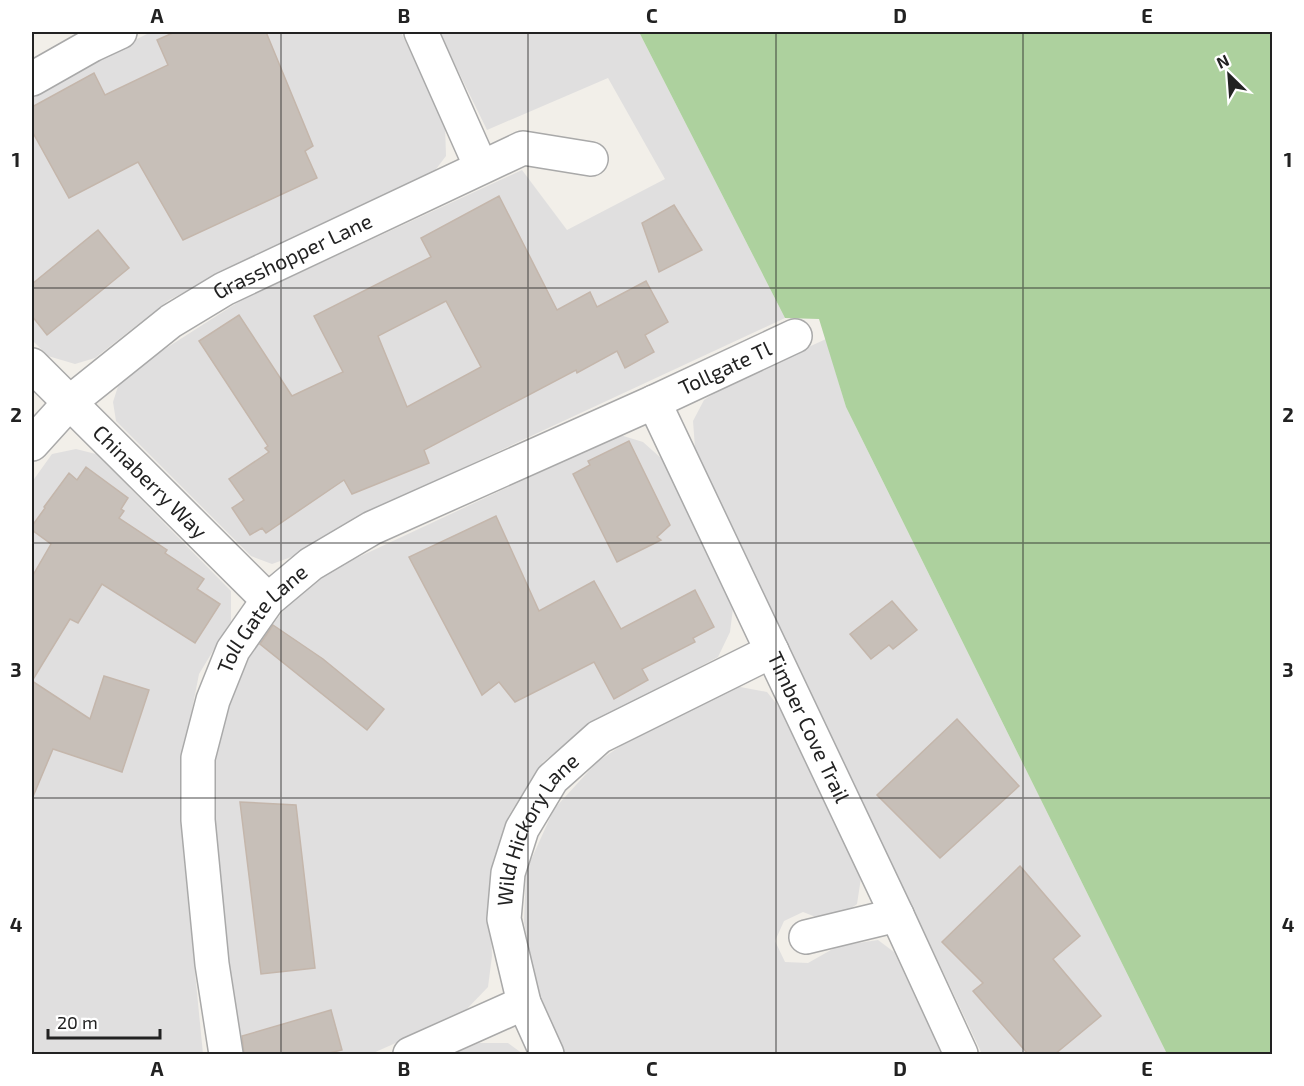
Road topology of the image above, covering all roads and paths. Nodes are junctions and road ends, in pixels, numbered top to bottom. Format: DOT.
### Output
graph roads {
  1 [pos="120,32"];
  2 [pos="421,32"];
  3 [pos="32,79"];
  4 [pos="591,159"];
  5 [pos="481,167"];
  6 [pos="795,336"];
  7 [pos="32,365"];
  8 [pos="70,402"];
  9 [pos="654,402"];
  10 [pos="32,444"];
  11 [pos="268,600"];
  12 [pos="772,651"];
  13 [pos="897,915"];
  14 [pos="806,937"];
  15 [pos="524,1003"];
  16 [pos="226,1054"];
  17 [pos="410,1054"];
  18 [pos="547,1054"];
  19 [pos="961,1054"];
  1 -- 3 [label="street"];
  2 -- 5 [label="street"];
  4 -- 5 [label="street, Grasshopper Lane"];
  5 -- 8 [label="street, Grasshopper Lane"];
  6 -- 9 [label="street, Tollgate Tl"];
  7 -- 8 [label="street, Chinaberry Way"];
  8 -- 10 [label="street, Grasshopper Lane"];
  8 -- 11 [label="street, Chinaberry Way"];
  9 -- 11 [label="street, Toll Gate Lane"];
  9 -- 12 [label="street, Timber Cove Trail"];
  11 -- 16 [label="street, Toll Gate Lane"];
  12 -- 13 [label="street, Timber Cove Trail"];
  12 -- 15 [label="street, Wild Hickory Lane"];
  13 -- 14 [label="street"];
  13 -- 19 [label="street, Timber Cove Trail"];
  15 -- 17 [label="street"];
  15 -- 18 [label="street, Wild Hickory Lane"];
}
